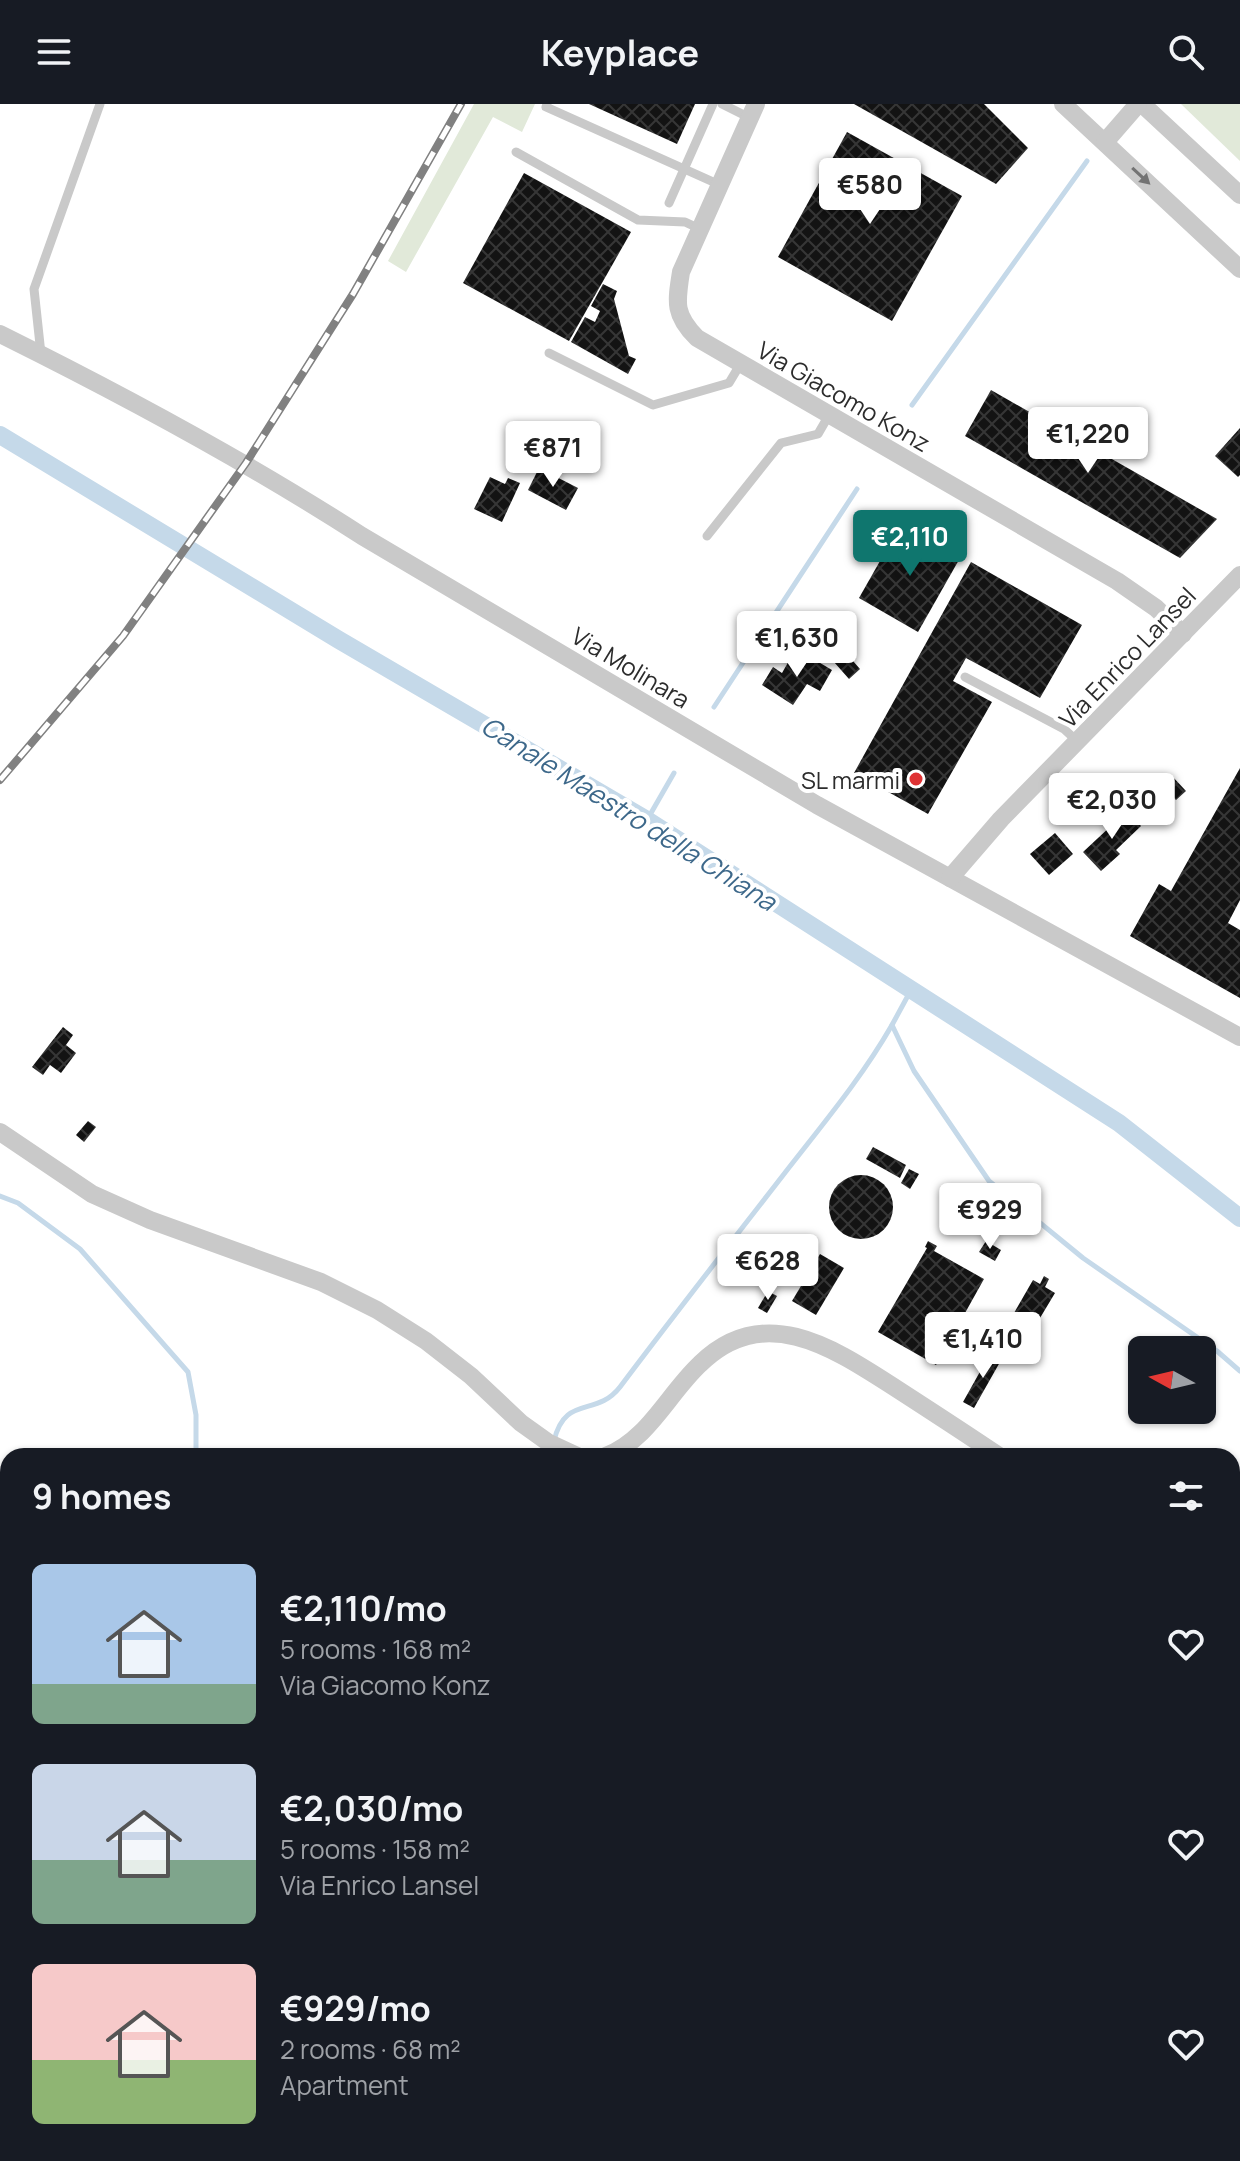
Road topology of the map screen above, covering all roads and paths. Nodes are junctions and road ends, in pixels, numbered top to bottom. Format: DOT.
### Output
graph roads {
  1 [pos="100,104"];
  2 [pos="547,104"];
  3 [pos="713,104"];
  4 [pos="722,104"];
  5 [pos="1063,104"];
  6 [pos="1140,104"];
  7 [pos="753,111"];
  8 [pos="1105,142"];
  9 [pos="516,152"];
  10 [pos="684,168"];
  11 [pos="720,185"];
  12 [pos="1240,195"];
  13 [pos="669,203"];
  14 [pos="700,229"];
  15 [pos="1240,269"];
  16 [pos="0,334"];
  17 [pos="549,353"];
  18 [pos="41,354"];
  19 [pos="741,363"];
  20 [pos="829,415"];
  21 [pos="707,536"];
  22 [pos="1240,575"];
  23 [pos="1183,634"];
  24 [pos="965,677"];
  25 [pos="1078,742"];
  26 [pos="950,878"];
  27 [pos="1240,1037"];
  28 [pos="0,1132"];
  29 [pos="560,1448"];
  30 [pos="626,1448"];
  31 [pos="987,1448"];
  1 -- 18 [label="lane"];
  2 -- 10 [label="lane"];
  3 -- 10 [label="lane"];
  4 -- 7 [label="lane"];
  5 -- 8 [label="street"];
  6 -- 8 [label="street"];
  6 -- 12 [label="street"];
  7 -- 11 [label="street, Via Giacomo Konz"];
  8 -- 15 [label="street, one-way"];
  9 -- 14 [label="lane"];
  10 -- 11 [label="lane"];
  10 -- 13 [label="lane"];
  11 -- 14 [label="street, Via Giacomo Konz"];
  14 -- 19 [label="street, Via Giacomo Konz"];
  16 -- 18 [label="street, Via Molinara"];
  17 -- 19 [label="lane"];
  18 -- 26 [label="street, Via Molinara"];
  19 -- 20 [label="street, Via Giacomo Konz"];
  20 -- 21 [label="lane"];
  20 -- 23 [label="street, Via Giacomo Konz"];
  22 -- 23 [label="street, Via Enrico Lansel"];
  23 -- 25 [label="street, Via Enrico Lansel"];
  24 -- 25 [label="lane"];
  25 -- 26 [label="street, Via Enrico Lansel"];
  26 -- 27 [label="street, Via Molinara"];
  28 -- 29 [label="street"];
  30 -- 31 [label="street"];
}
